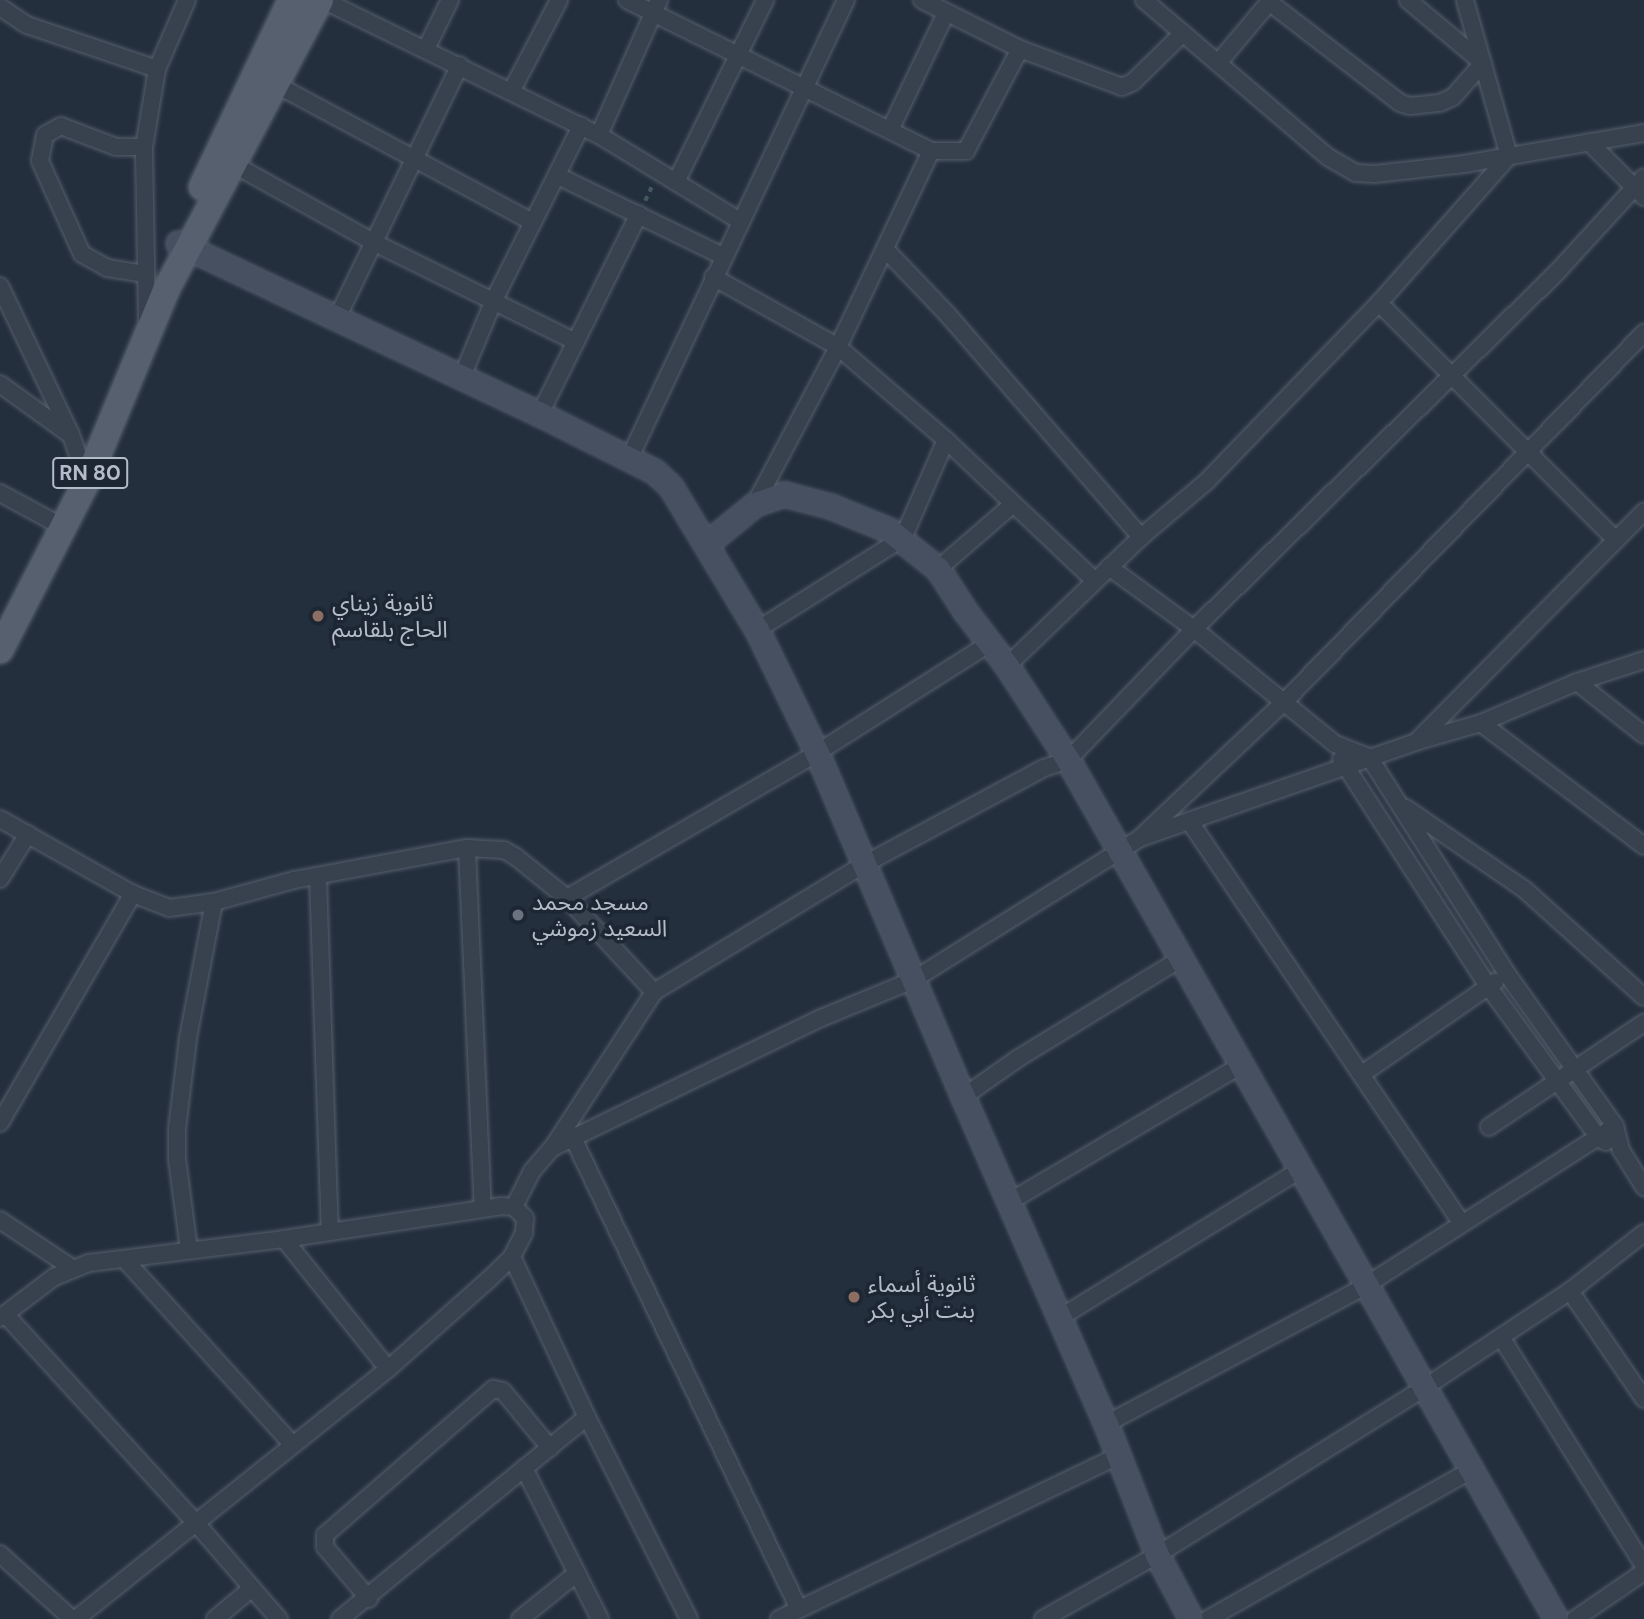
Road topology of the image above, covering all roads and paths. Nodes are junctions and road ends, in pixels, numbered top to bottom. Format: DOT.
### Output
graph roads {
  1 [pos="187,0"];
  2 [pos="291,0"];
  3 [pos="321,0"];
  4 [pos="450,0"];
  5 [pos="559,0"];
  6 [pos="627,0"];
  7 [pos="765,0"];
  8 [pos="846,0"];
  9 [pos="1144,0"];
  10 [pos="1408,0"];
  11 [pos="1465,0"];
  12 [pos="1270,1"];
  13 [pos="936,5"];
  14 [pos="0,7"];
  15 [pos="656,7"];
  16 [pos="1183,33"];
  17 [pos="426,48"];
  18 [pos="1020,49"];
  19 [pos="737,55"];
  20 [pos="1217,63"];
  21 [pos="1483,63"];
  22 [pos="460,65"];
  23 [pos="157,69"];
  24 [pos="275,84"];
  25 [pos="806,89"];
  26 [pos="512,90"];
  27 [pos="581,126"];
  28 [pos="890,130"];
  29 [pos="1644,133"];
  30 [pos="599,135"];
  31 [pos="1589,142"];
  32 [pos="144,147"];
  33 [pos="931,151"];
  34 [pos="1509,156"];
  35 [pos="413,161"];
  36 [pos="233,164"];
  37 [pos="558,176"];
  38 [pos="676,182"];
  39 [pos="1641,187"];
  40 [pos="639,214"];
  41 [pos="740,221"];
  42 [pos="532,222"];
  43 [pos="373,242"];
  44 [pos="184,246"];
  45 [pos="885,249"];
  46 [pos="723,256"];
  47 [pos="713,277"];
  48 [pos="156,282"];
  49 [pos="0,286"];
  50 [pos="494,300"];
  51 [pos="1379,303"];
  52 [pos="337,318"];
  53 [pos="1644,333"];
  54 [pos="576,342"];
  55 [pos="838,347"];
  56 [pos="1452,374"];
  57 [pos="461,379"];
  58 [pos="0,384"];
  59 [pos="540,414"];
  60 [pos="71,435"];
  61 [pos="946,440"];
  62 [pos="1528,452"];
  63 [pos="629,458"];
  64 [pos="87,481"];
  65 [pos="0,493"];
  66 [pos="755,504"];
  67 [pos="1013,505"];
  68 [pos="1644,512"];
  69 [pos="63,527"];
  70 [pos="1141,537"];
  71 [pos="903,538"];
  72 [pos="1616,540"];
  73 [pos="706,544"];
  74 [pos="1109,567"];
  75 [pos="938,569"];
  76 [pos="1095,581"];
  77 [pos="1194,629"];
  78 [pos="757,630"];
  79 [pos="2,641"];
  80 [pos="990,643"];
  81 [pos="1644,660"];
  82 [pos="1007,666"];
  83 [pos="1577,682"];
  84 [pos="1284,702"];
  85 [pos="1481,723"];
  86 [pos="1644,735"];
  87 [pos="1418,740"];
  88 [pos="1335,744"];
  89 [pos="817,753"];
  90 [pos="1369,758"];
  91 [pos="1068,760"];
  92 [pos="1345,767"];
  93 [pos="1398,802"];
  94 [pos="0,819"];
  95 [pos="1190,822"];
  96 [pos="28,834"];
  97 [pos="1140,838"];
  98 [pos="1644,846"];
  99 [pos="467,848"];
  100 [pos="1119,852"];
  101 [pos="863,865"];
  102 [pos="317,876"];
  103 [pos="0,880"];
  104 [pos="133,894"];
  105 [pos="567,898"];
  106 [pos="214,902"];
  107 [pos="1180,959"];
  108 [pos="1507,974"];
  109 [pos="913,980"];
  110 [pos="1488,986"];
  111 [pos="654,992"];
  112 [pos="1644,998"];
  113 [pos="1644,1023"];
  114 [pos="1243,1064"];
  115 [pos="1574,1068"];
  116 [pos="1362,1074"];
  117 [pos="1558,1080"];
  118 [pos="962,1097"];
  119 [pos="0,1123"];
  120 [pos="1615,1126"];
  121 [pos="1489,1127"];
  122 [pos="573,1138"];
  123 [pos="1599,1138"];
  124 [pos="552,1148"];
  125 [pos="1621,1150"];
  126 [pos="1302,1169"];
  127 [pos="1644,1187"];
  128 [pos="1009,1202"];
  129 [pos="513,1207"];
  130 [pos="483,1208"];
  131 [pos="0,1220"];
  132 [pos="1461,1223"];
  133 [pos="330,1230"];
  134 [pos="1644,1233"];
  135 [pos="284,1239"];
  136 [pos="189,1250"];
  137 [pos="512,1257"];
  138 [pos="124,1260"];
  139 [pos="72,1268"];
  140 [pos="1365,1286"];
  141 [pos="1570,1291"];
  142 [pos="3,1316"];
  143 [pos="1061,1317"];
  144 [pos="1501,1337"];
  145 [pos="388,1368"];
  146 [pos="1424,1388"];
  147 [pos="1644,1399"];
  148 [pos="587,1417"];
  149 [pos="1106,1424"];
  150 [pos="292,1444"];
  151 [pos="550,1448"];
  152 [pos="1118,1456"];
  153 [pos="524,1468"];
  154 [pos="1471,1470"];
  155 [pos="196,1523"];
  156 [pos="0,1554"];
  157 [pos="1157,1555"];
  158 [pos="1644,1566"];
  159 [pos="1644,1572"];
  160 [pos="577,1573"];
  161 [pos="252,1588"];
  162 [pos="369,1599"];
  163 [pos="799,1609"];
  164 [pos="74,1619"];
  165 [pos="215,1619"];
  166 [pos="279,1619"];
  167 [pos="340,1619"];
  168 [pos="520,1619"];
  169 [pos="600,1619"];
  170 [pos="689,1619"];
  171 [pos="779,1619"];
  172 [pos="1043,1619"];
  173 [pos="1191,1619"];
  174 [pos="1208,1619"];
  175 [pos="1556,1619"];
  176 [pos="1574,1619"];
  1 -- 23 [label="street"];
  2 -- 44 [label="main road, RN 80"];
  3 -- 17 [label="street"];
  3 -- 24 [label="main road, RN 80"];
  4 -- 17 [label="street"];
  5 -- 26 [label="street"];
  6 -- 15 [label="street"];
  7 -- 19 [label="street"];
  8 -- 25 [label="street"];
  9 -- 16 [label="street"];
  10 -- 21 [label="street"];
  11 -- 21 [label="street"];
  12 -- 20 [label="street"];
  12 -- 21 [label="street"];
  13 -- 18 [label="street"];
  13 -- 28 [label="street"];
  14 -- 23 [label="street"];
  15 -- 19 [label="street"];
  15 -- 30 [label="street"];
  16 -- 18 [label="street"];
  16 -- 20 [label="street"];
  17 -- 22 [label="street"];
  18 -- 33 [label="street"];
  19 -- 25 [label="street"];
  19 -- 38 [label="street"];
  20 -- 34 [label="street"];
  21 -- 34 [label="street"];
  22 -- 26 [label="street"];
  22 -- 35 [label="street"];
  23 -- 32 [label="street"];
  24 -- 35 [label="street"];
  24 -- 36 [label="main road, RN 80"];
  25 -- 28 [label="street"];
  25 -- 41 [label="street"];
  26 -- 27 [label="street"];
  27 -- 30 [label="street"];
  27 -- 37 [label="street"];
  28 -- 33 [label="street"];
  29 -- 31 [label="street"];
  30 -- 38 [label="street"];
  31 -- 34 [label="street"];
  31 -- 39 [label="street"];
  32 -- 48 [label="street"];
  32 -- 48 [label="street"];
  33 -- 45 [label="street"];
  34 -- 51 [label="street"];
  35 -- 42 [label="street"];
  35 -- 43 [label="street"];
  36 -- 43 [label="street"];
  36 -- 44 [label="main road, RN 80"];
  37 -- 40 [label="street"];
  37 -- 42 [label="street"];
  38 -- 40 [label="path"];
  38 -- 41 [label="street"];
  39 -- 56 [label="street"];
  40 -- 46 [label="street"];
  40 -- 54 [label="street"];
  41 -- 46 [label="street"];
  42 -- 50 [label="street"];
  43 -- 50 [label="street"];
  43 -- 52 [label="street"];
  44 -- 48 [label="main road, RN 80"];
  44 -- 52 [label="main road"];
  45 -- 55 [label="street"];
  45 -- 70 [label="street"];
  46 -- 47 [label="street"];
  47 -- 55 [label="street"];
  47 -- 63 [label="street"];
  48 -- 64 [label="main road, RN 80"];
  49 -- 60 [label="street"];
  50 -- 54 [label="street"];
  50 -- 57 [label="street"];
  51 -- 56 [label="street"];
  51 -- 70 [label="street"];
  52 -- 57 [label="main road"];
  53 -- 62 [label="street"];
  54 -- 59 [label="street"];
  55 -- 61 [label="street"];
  55 -- 66 [label="street"];
  56 -- 62 [label="street"];
  56 -- 77 [label="street"];
  57 -- 59 [label="main road"];
  58 -- 60 [label="street"];
  59 -- 63 [label="main road"];
  60 -- 64 [label="street"];
  61 -- 67 [label="street"];
  61 -- 71 [label="street"];
  62 -- 72 [label="street"];
  62 -- 84 [label="street"];
  63 -- 73 [label="main road"];
  64 -- 69 [label="main road, RN 80"];
  65 -- 69 [label="street"];
  66 -- 71 [label="main road"];
  66 -- 73 [label="main road"];
  67 -- 75 [label="street"];
  67 -- 76 [label="street"];
  68 -- 72 [label="street"];
  69 -- 79 [label="main road, RN 80"];
  70 -- 74 [label="street"];
  71 -- 75 [label="main road"];
  71 -- 78 [label="street"];
  72 -- 87 [label="street"];
  73 -- 78 [label="main road"];
  74 -- 76 [label="street"];
  74 -- 77 [label="street"];
  75 -- 80 [label="main road"];
  76 -- 82 [label="street"];
  77 -- 84 [label="street"];
  77 -- 91 [label="street"];
  78 -- 89 [label="main road"];
  80 -- 82 [label="main road"];
  80 -- 89 [label="street"];
  81 -- 83 [label="street"];
  82 -- 91 [label="main road"];
  83 -- 85 [label="street"];
  83 -- 86 [label="street"];
  84 -- 88 [label="street"];
  84 -- 97 [label="street"];
  85 -- 87 [label="street"];
  85 -- 98 [label="street"];
  87 -- 90 [label="street"];
  88 -- 90 [label="street"];
  88 -- 92 [label="street"];
  89 -- 101 [label="main road"];
  89 -- 105 [label="street"];
  90 -- 92 [label="street"];
  90 -- 93 [label="street"];
  91 -- 100 [label="main road"];
  91 -- 101 [label="street"];
  92 -- 95 [label="street"];
  92 -- 110 [label="street"];
  93 -- 108 [label="street"];
  93 -- 112 [label="street"];
  94 -- 96 [label="street"];
  95 -- 97 [label="street"];
  95 -- 116 [label="street"];
  96 -- 103 [label="street"];
  96 -- 104 [label="street"];
  97 -- 100 [label="street"];
  99 -- 102 [label="street"];
  99 -- 105 [label="street"];
  99 -- 130 [label="street"];
  100 -- 107 [label="main road"];
  100 -- 109 [label="street"];
  101 -- 109 [label="main road"];
  101 -- 111 [label="street"];
  102 -- 106 [label="street"];
  102 -- 133 [label="street"];
  104 -- 106 [label="street"];
  104 -- 119 [label="street"];
  105 -- 111 [label="street"];
  106 -- 136 [label="street"];
  107 -- 114 [label="main road"];
  107 -- 118 [label="street"];
  108 -- 110 [label="street"];
  108 -- 115 [label="street"];
  109 -- 118 [label="main road"];
  109 -- 122 [label="street"];
  110 -- 116 [label="street"];
  110 -- 117 [label="street"];
  111 -- 124 [label="street"];
  113 -- 115 [label="street"];
  114 -- 126 [label="main road"];
  114 -- 128 [label="street"];
  115 -- 117 [label="street"];
  115 -- 120 [label="street"];
  116 -- 132 [label="street"];
  117 -- 121 [label="street"];
  117 -- 123 [label="street"];
  118 -- 128 [label="main road"];
  120 -- 123 [label="street"];
  120 -- 125 [label="street"];
  122 -- 124 [label="street"];
  122 -- 163 [label="street"];
  123 -- 125 [label="street"];
  123 -- 132 [label="street"];
  124 -- 129 [label="street"];
  125 -- 127 [label="street"];
  126 -- 140 [label="main road"];
  126 -- 143 [label="street"];
  128 -- 143 [label="main road"];
  129 -- 130 [label="street"];
  129 -- 137 [label="street"];
  130 -- 133 [label="street"];
  131 -- 139 [label="street"];
  132 -- 140 [label="street"];
  133 -- 135 [label="street"];
  134 -- 141 [label="street"];
  135 -- 136 [label="street"];
  135 -- 145 [label="street"];
  136 -- 138 [label="street"];
  137 -- 145 [label="street"];
  137 -- 148 [label="street"];
  138 -- 139 [label="street"];
  138 -- 150 [label="street"];
  139 -- 142 [label="street"];
  140 -- 146 [label="main road"];
  140 -- 149 [label="street"];
  141 -- 144 [label="street"];
  141 -- 147 [label="street"];
  142 -- 155 [label="street"];
  143 -- 149 [label="main road"];
  144 -- 146 [label="street"];
  144 -- 158 [label="street"];
  145 -- 150 [label="street"];
  146 -- 154 [label="main road"];
  146 -- 157 [label="street"];
  148 -- 151 [label="street"];
  148 -- 170 [label="street"];
  149 -- 152 [label="main road"];
  150 -- 155 [label="street"];
  151 -- 153 [label="street"];
  151 -- 162 [label="street"];
  152 -- 157 [label="main road"];
  152 -- 163 [label="street"];
  153 -- 160 [label="street"];
  153 -- 162 [label="street"];
  154 -- 174 [label="street"];
  154 -- 175 [label="main road"];
  155 -- 161 [label="street"];
  155 -- 164 [label="street"];
  156 -- 164 [label="street"];
  157 -- 172 [label="street"];
  157 -- 173 [label="main road"];
  159 -- 176 [label="street"];
  160 -- 168 [label="street"];
  160 -- 169 [label="street"];
  161 -- 165 [label="street"];
  161 -- 166 [label="street"];
  162 -- 167 [label="street"];
  163 -- 171 [label="street"];
}
